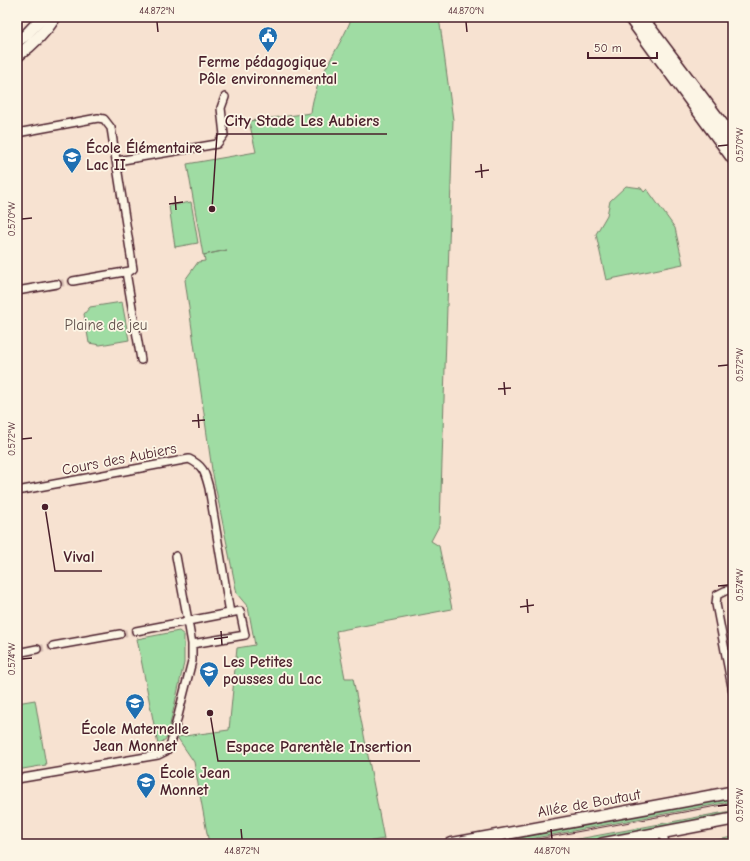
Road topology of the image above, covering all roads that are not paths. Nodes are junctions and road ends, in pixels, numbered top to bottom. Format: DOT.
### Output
graph roads {
  1 [pos="43,17"];
  2 [pos="55,17"];
  3 [pos="630,17"];
  4 [pos="641,17"];
  5 [pos="17,41"];
  6 [pos="17,56"];
  7 [pos="225,97"];
  8 [pos="691,102"];
  9 [pos="17,133"];
  10 [pos="733,139"];
  11 [pos="733,151"];
  12 [pos="733,158"];
  13 [pos="117,161"];
  14 [pos="126,272"];
  15 [pos="73,281"];
  16 [pos="57,284"];
  17 [pos="17,291"];
  18 [pos="141,360"];
  19 [pos="17,491"];
  20 [pos="176,556"];
  21 [pos="733,589"];
  22 [pos="230,613"];
  23 [pos="188,621"];
  24 [pos="136,631"];
  25 [pos="120,634"];
  26 [pos="192,644"];
  27 [pos="53,646"];
  28 [pos="37,649"];
  29 [pos="17,653"];
  30 [pos="733,691"];
  31 [pos="17,779"];
  32 [pos="733,792"];
  33 [pos="733,819"];
  34 [pos="663,833"];
  35 [pos="450,844"];
  36 [pos="602,844"];
  37 [pos="664,844"];
  1 -- 5 [label="main road"];
  2 -- 6 [label="main road"];
  3 -- 8 [label="main road"];
  4 -- 10 [label="main road"];
  7 -- 13 [label="street"];
  8 -- 11 [label="main road"];
  8 -- 12 [label="main road"];
  9 -- 13 [label="street"];
  13 -- 14 [label="street"];
  14 -- 15 [label="street"];
  14 -- 18 [label="street"];
  16 -- 17 [label="street"];
  19 -- 22 [label="street, Cours des Aubiers"];
  20 -- 23 [label="street"];
  21 -- 30 [label="street"];
  22 -- 23 [label="street"];
  22 -- 26 [label="street"];
  23 -- 24 [label="street"];
  23 -- 26 [label="street"];
  25 -- 27 [label="street"];
  26 -- 31 [label="street"];
  28 -- 29 [label="street"];
  32 -- 35 [label="main road, Allée de Boutaut"];
  33 -- 34 [label="main road"];
  34 -- 36 [label="main road"];
  34 -- 37 [label="street"];
}
